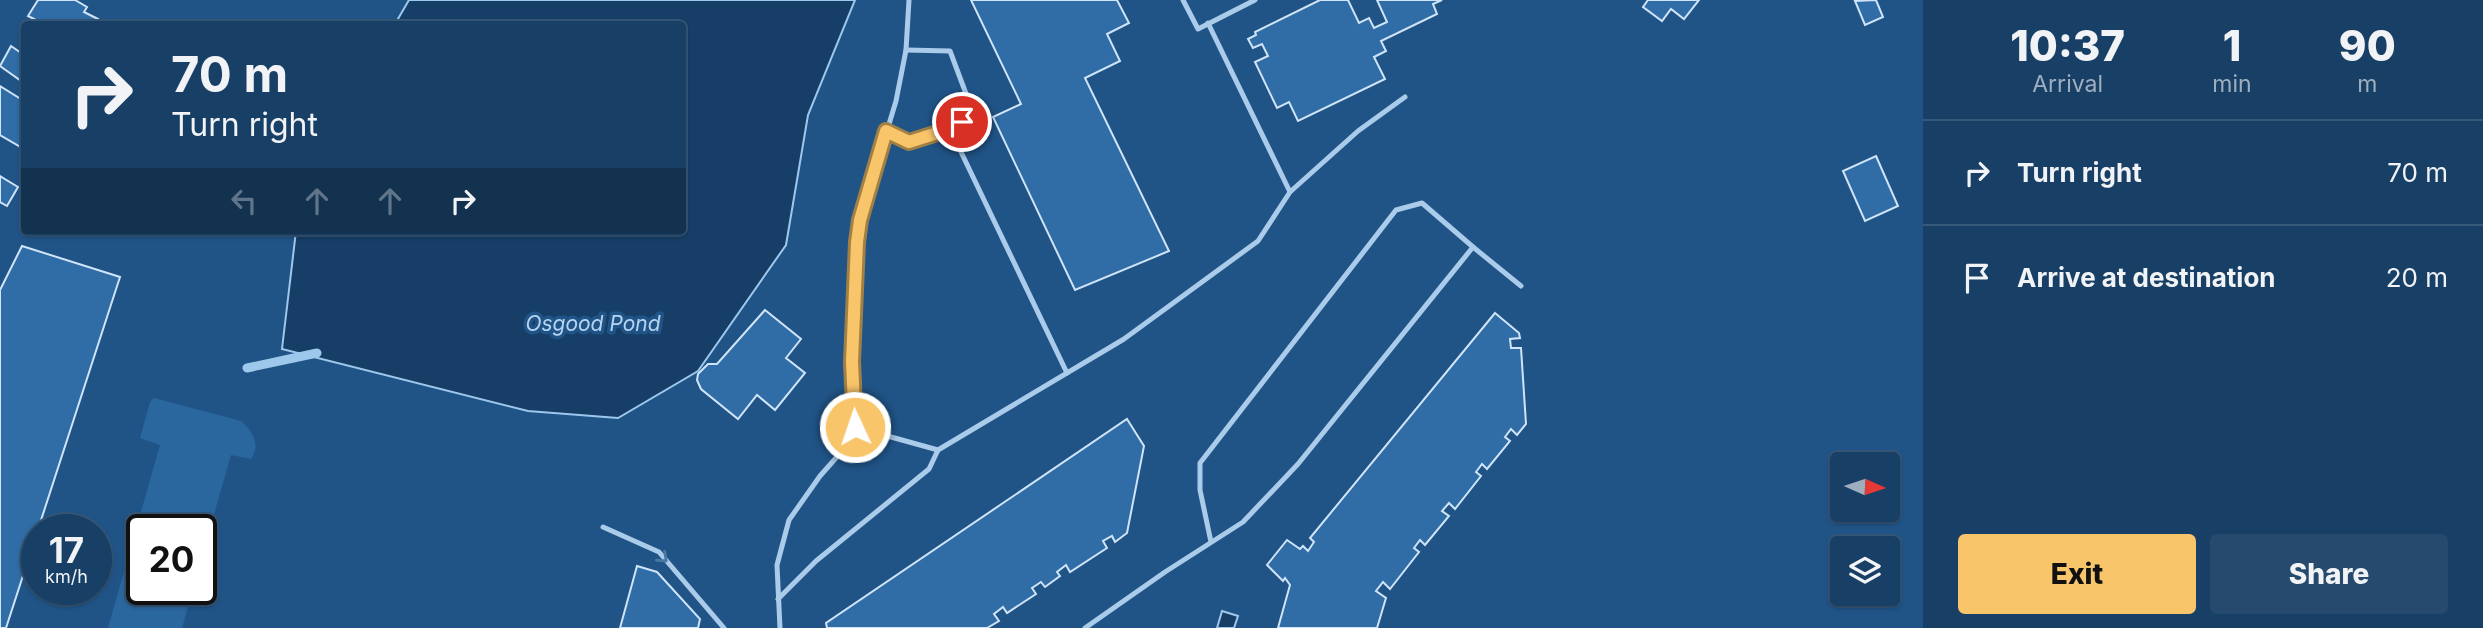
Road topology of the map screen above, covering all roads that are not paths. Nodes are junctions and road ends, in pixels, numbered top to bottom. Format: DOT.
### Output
graph roads {
  1 [pos="909,0"];
  2 [pos="1184,0"];
  3 [pos="1255,0"];
  4 [pos="1208,23"];
  5 [pos="906,50"];
  6 [pos="1405,97"];
  7 [pos="950,129"];
  8 [pos="886,131"];
  9 [pos="1290,192"];
  10 [pos="1473,247"];
  11 [pos="1521,286"];
  12 [pos="1067,373"];
  13 [pos="855,427"];
  14 [pos="938,450"];
  15 [pos="603,527"];
  16 [pos="1211,542"];
  17 [pos="778,599"];
  18 [pos="724,628"];
  19 [pos="780,628"];
  20 [pos="1085,628"];
  1 -- 5 [label="lane"];
  2 -- 4 [label="lane"];
  3 -- 4 [label="lane"];
  4 -- 9 [label="lane"];
  5 -- 7 [label="lane"];
  5 -- 8 [label="lane"];
  6 -- 9 [label="lane"];
  7 -- 8 [label="lane"];
  7 -- 12 [label="lane"];
  8 -- 13 [label="lane"];
  9 -- 12 [label="lane"];
  10 -- 11 [label="lane"];
  10 -- 16 [label="lane"];
  10 -- 16 [label="lane"];
  12 -- 14 [label="lane"];
  13 -- 14 [label="lane"];
  13 -- 17 [label="lane"];
  14 -- 17 [label="lane"];
  15 -- 18 [label="lane, one-way"];
  16 -- 20 [label="lane"];
  17 -- 19 [label="lane"];
}
